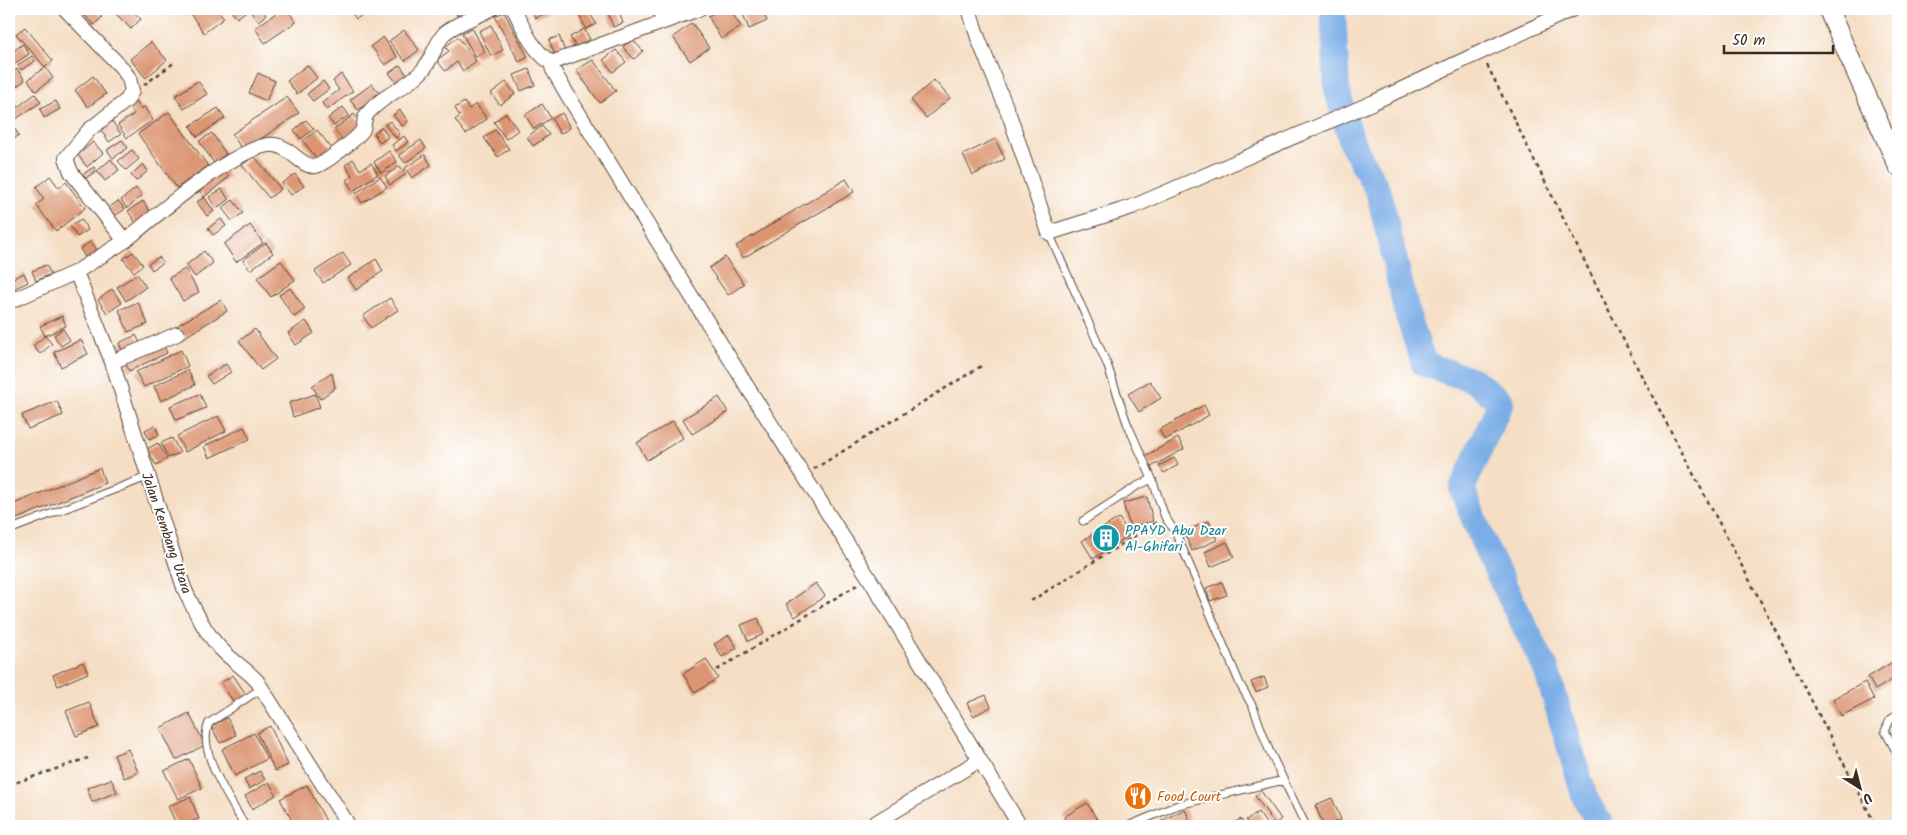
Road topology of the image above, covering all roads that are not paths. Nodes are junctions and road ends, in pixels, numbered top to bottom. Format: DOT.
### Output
graph roads {
  1 [pos="65,9"];
  2 [pos="491,9"];
  3 [pos="514,9"];
  4 [pos="655,9"];
  5 [pos="699,9"];
  6 [pos="969,9"];
  7 [pos="1573,9"];
  8 [pos="1828,9"];
  9 [pos="661,22"];
  10 [pos="551,63"];
  11 [pos="1898,166"];
  12 [pos="1049,233"];
  13 [pos="125,240"];
  14 [pos="76,272"];
  15 [pos="9,302"];
  16 [pos="177,334"];
  17 [pos="112,362"];
  18 [pos="147,477"];
  19 [pos="1152,479"];
  20 [pos="1083,521"];
  21 [pos="9,530"];
  22 [pos="262,688"];
  23 [pos="1898,714"];
  24 [pos="1898,755"];
  25 [pos="980,760"];
  26 [pos="1284,780"];
  27 [pos="245,826"];
  28 [pos="349,826"];
  29 [pos="870,826"];
  30 [pos="1020,826"];
  31 [pos="1128,826"];
  32 [pos="1306,826"];
  1 -- 13 [label="street"];
  2 -- 13 [label="street"];
  3 -- 10 [label="street"];
  4 -- 9 [label="lane"];
  5 -- 9 [label="street"];
  6 -- 12 [label="street"];
  7 -- 12 [label="street"];
  8 -- 11 [label="street"];
  9 -- 10 [label="street"];
  10 -- 25 [label="street"];
  12 -- 19 [label="lane"];
  13 -- 14 [label="street"];
  14 -- 15 [label="street"];
  14 -- 17 [label="street, Jalan Kembang Utara"];
  16 -- 17 [label="street"];
  17 -- 18 [label="street, Jalan Kembang Utara"];
  18 -- 21 [label="lane"];
  18 -- 22 [label="street, Jalan Kembang Utara"];
  19 -- 20 [label="lane"];
  19 -- 26 [label="lane"];
  22 -- 27 [label="lane"];
  22 -- 28 [label="street, Jalan Kembang Utara"];
  23 -- 24 [label="lane"];
  25 -- 29 [label="street"];
  25 -- 30 [label="street"];
  26 -- 31 [label="lane"];
  26 -- 32 [label="lane"];
}
